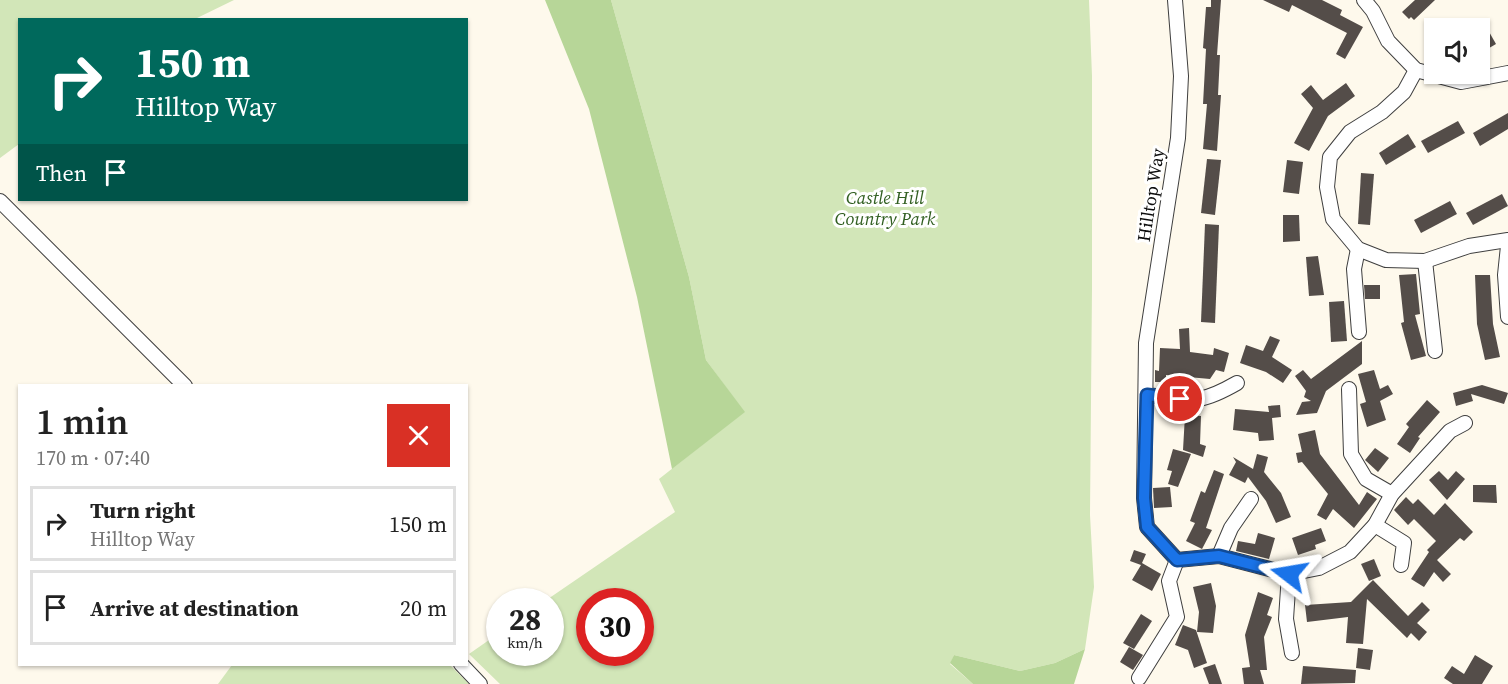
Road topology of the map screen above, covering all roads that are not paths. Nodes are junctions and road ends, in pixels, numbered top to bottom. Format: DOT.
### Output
graph roads {
  1 [pos="1176,0"];
  2 [pos="1371,4"];
  3 [pos="1416,70"];
  4 [pos="1508,73"];
  5 [pos="0,201"];
  6 [pos="1508,240"];
  7 [pos="1508,246"];
  8 [pos="1358,249"];
  9 [pos="1425,261"];
  10 [pos="1508,317"];
  11 [pos="1359,332"];
  12 [pos="1435,351"];
  13 [pos="1237,383"];
  14 [pos="183,384"];
  15 [pos="1349,390"];
  16 [pos="1147,395"];
  17 [pos="1465,423"];
  18 [pos="1392,494"];
  19 [pos="1251,499"];
  20 [pos="1375,525"];
  21 [pos="1219,556"];
  22 [pos="1177,560"];
  23 [pos="1401,565"];
  24 [pos="1289,574"];
  25 [pos="1292,653"];
  26 [pos="463,666"];
  27 [pos="1139,678"];
  28 [pos="480,684"];
  1 -- 16 [label="street, Hilltop Way"];
  2 -- 3 [label="street"];
  3 -- 4 [label="street"];
  3 -- 8 [label="street"];
  5 -- 14 [label="street"];
  6 -- 9 [label="street"];
  7 -- 10 [label="street"];
  8 -- 9 [label="street"];
  8 -- 11 [label="street"];
  9 -- 12 [label="street"];
  13 -- 16 [label="street"];
  15 -- 18 [label="street"];
  16 -- 22 [label="street, Hilltop Way"];
  17 -- 18 [label="street"];
  18 -- 20 [label="street"];
  19 -- 21 [label="street"];
  20 -- 23 [label="street"];
  20 -- 24 [label="street"];
  21 -- 22 [label="street"];
  21 -- 24 [label="street"];
  22 -- 27 [label="street"];
  24 -- 25 [label="street"];
  26 -- 28 [label="street"];
}
